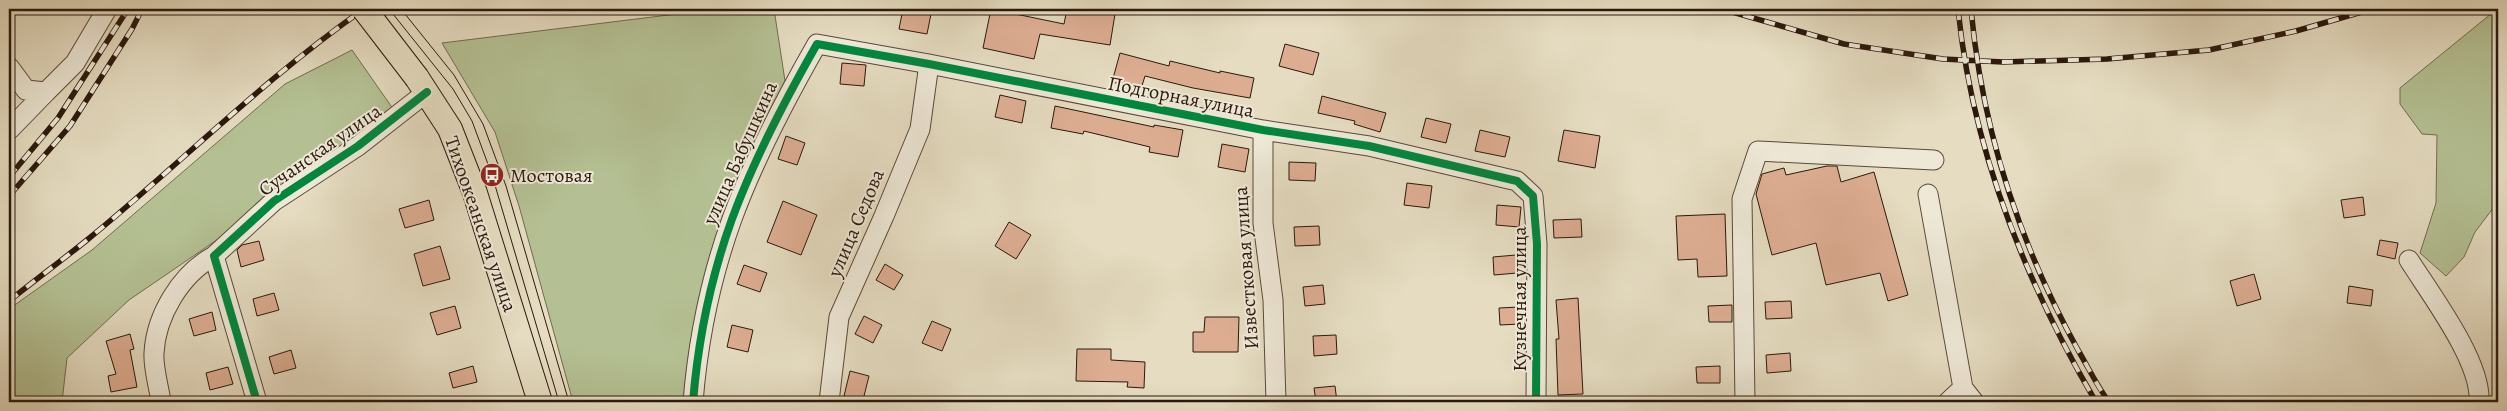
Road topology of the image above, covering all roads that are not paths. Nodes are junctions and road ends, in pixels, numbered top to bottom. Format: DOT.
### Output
graph roads {
  1 [pos="107,9"];
  2 [pos="364,9"];
  3 [pos="817,44"];
  4 [pos="929,64"];
  5 [pos="9,67"];
  6 [pos="422,85"];
  7 [pos="46,92"];
  8 [pos="9,130"];
  9 [pos="1262,130"];
  10 [pos="1934,160"];
  11 [pos="1928,194"];
  12 [pos="1534,196"];
  13 [pos="214,256"];
  14 [pos="2409,260"];
  15 [pos="1969,395"];
  16 [pos="161,402"];
  17 [pos="257,402"];
  18 [pos="540,402"];
  19 [pos="693,402"];
  20 [pos="829,402"];
  21 [pos="1276,402"];
  22 [pos="1536,402"];
  23 [pos="1745,402"];
  24 [pos="1948,402"];
  25 [pos="2479,402"];
  1 -- 7 [label="street"];
  2 -- 6 [label="main road, Тихоокеанская улица, bridge"];
  3 -- 4 [label="street, Подгорная улица"];
  3 -- 19 [label="street, улица Бабушкина"];
  4 -- 9 [label="street, Подгорная улица"];
  4 -- 20 [label="street, улица Седова"];
  5 -- 7 [label="street"];
  6 -- 13 [label="street, Сучанская улица"];
  6 -- 18 [label="main road, Тихоокеанская улица"];
  7 -- 8 [label="street"];
  9 -- 12 [label="street, Подгорная улица"];
  9 -- 21 [label="street, Известковая улица"];
  10 -- 23 [label="street"];
  11 -- 15 [label="street"];
  12 -- 22 [label="street, Кузнечная улица"];
  13 -- 16 [label="street, Сучанская улица"];
  13 -- 17 [label="street"];
  14 -- 25 [label="street"];
  15 -- 24 [label="street"];
}
